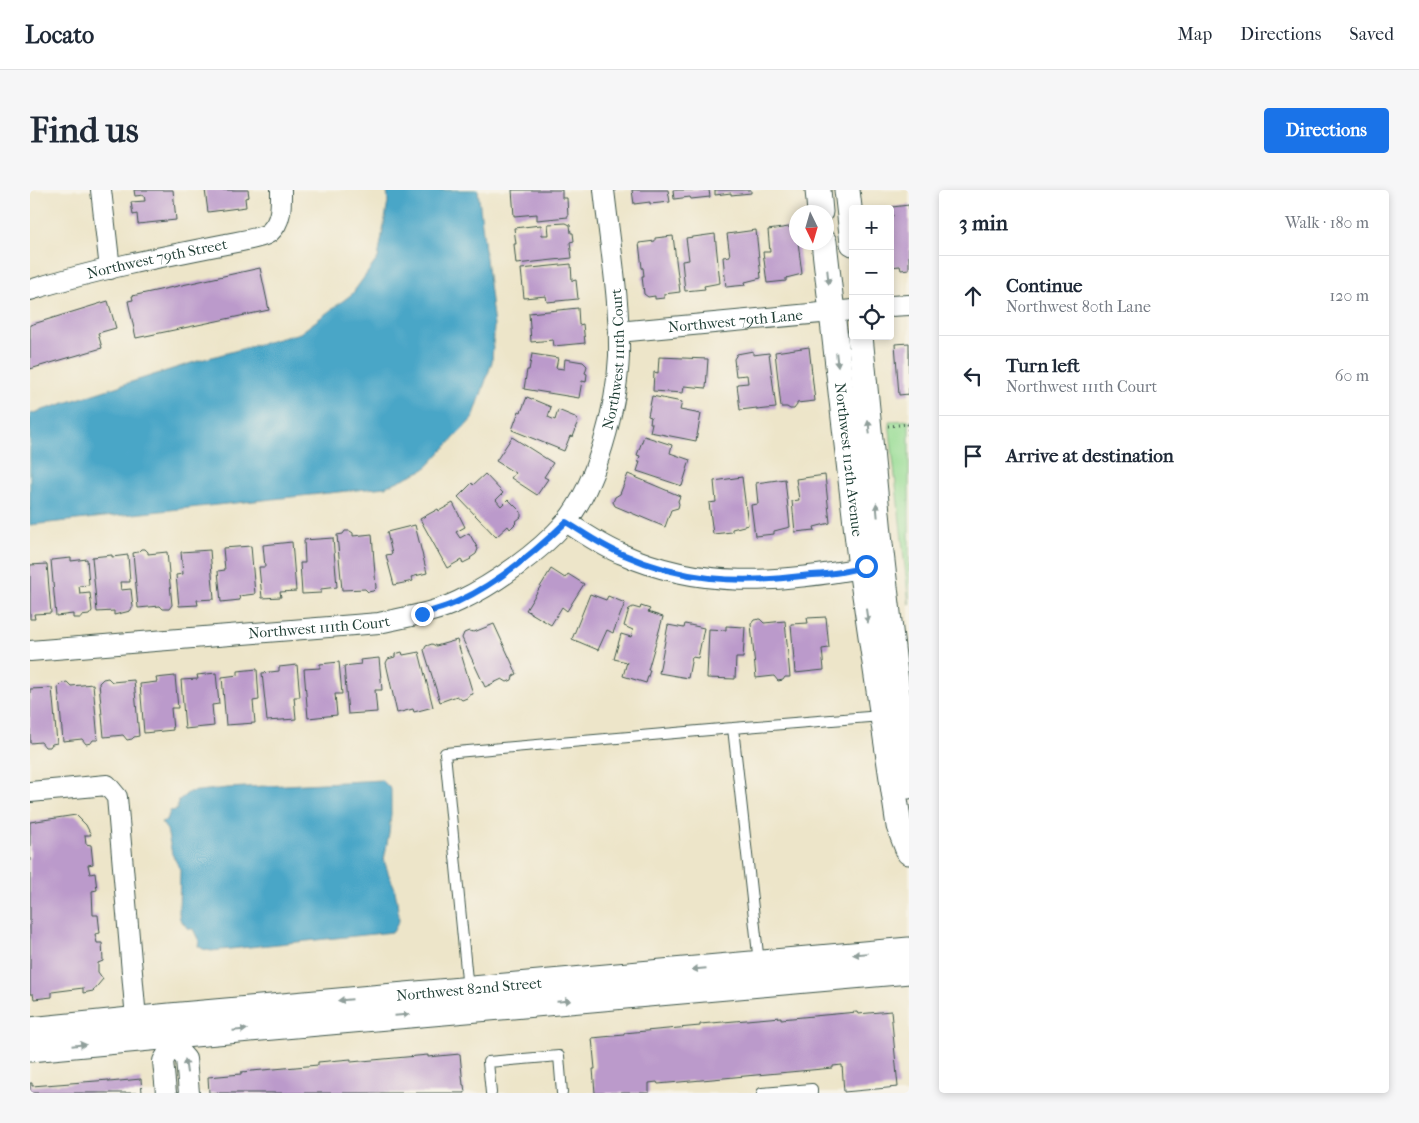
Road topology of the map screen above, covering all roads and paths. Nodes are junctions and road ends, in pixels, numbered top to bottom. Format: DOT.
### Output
graph roads {
  1 [pos="101,190"];
  2 [pos="281,190"];
  3 [pos="604,190"];
  4 [pos="818,190"];
  5 [pos="847,190"];
  6 [pos="819,205"];
  7 [pos="849,208"];
  8 [pos="826,250"];
  9 [pos="110,269"];
  10 [pos="30,290"];
  11 [pos="909,305"];
  12 [pos="894,306"];
  13 [pos="842,311"];
  14 [pos="618,332"];
  15 [pos="860,340"];
  16 [pos="908,424"];
  17 [pos="885,426"];
  18 [pos="909,435"];
  19 [pos="566,522"];
  20 [pos="880,544"];
  21 [pos="861,568"];
  22 [pos="30,651"];
  23 [pos="882,716"];
  24 [pos="733,728"];
  25 [pos="30,792"];
  26 [pos="909,796"];
  27 [pos="909,852"];
  28 [pos="909,950"];
  29 [pos="759,964"];
  30 [pos="909,971"];
  31 [pos="469,999"];
  32 [pos="136,1019"];
  33 [pos="30,1030"];
  34 [pos="171,1032"];
  35 [pos="30,1049"];
  36 [pos="166,1093"];
  37 [pos="189,1093"];
  38 [pos="491,1093"];
  39 [pos="562,1093"];
  40 [pos="762,1093"];
  41 [pos="812,1093"];
  1 -- 9 [label="street"];
  2 -- 9 [label="street, Northwest 79th Street"];
  3 -- 14 [label="street, Northwest 111th Court"];
  4 -- 6 [label="street"];
  5 -- 7 [label="street"];
  8 -- 13 [label="street, Northwest 112th Avenue, one-way"];
  9 -- 10 [label="street, Northwest 79th Street"];
  11 -- 12 [label="street"];
  13 -- 14 [label="street, Northwest 79th Lane"];
  13 -- 21 [label="street, Northwest 112th Avenue, one-way"];
  14 -- 19 [label="street, Northwest 111th Court"];
  20 -- 15 [label="street, Northwest 112th Avenue, one-way"];
  16 -- 17 [label="path"];
  16 -- 18 [label="path"];
  19 -- 21 [label="street"];
  19 -- 22 [label="street, Northwest 111th Court"];
  20 -- 21 [label="street"];
  20 -- 26 [label="street, Northwest 112th Avenue"];
  21 -- 23 [label="street, Northwest 112th Avenue, one-way"];
  23 -- 24 [label="lane"];
  23 -- 27 [label="street, Northwest 112th Avenue"];
  24 -- 29 [label="lane"];
  24 -- 31 [label="lane"];
  25 -- 32 [label="street"];
  28 -- 29 [label="street, Northwest 82nd Street, one-way"];
  29 -- 31 [label="street, Northwest 82nd Street, one-way"];
  31 -- 30 [label="street, Northwest 82nd Street, one-way"];
  31 -- 34 [label="street, Northwest 82nd Street"];
  32 -- 33 [label="street, Northwest 82nd Street"];
  32 -- 34 [label="street, Northwest 82nd Street"];
  35 -- 34 [label="street, Northwest 82nd Street, one-way"];
  34 -- 36 [label="street"];
  37 -- 34 [label="street, one-way"];
  38 -- 39 [label="lane"];
  40 -- 41 [label="lane"];
}
